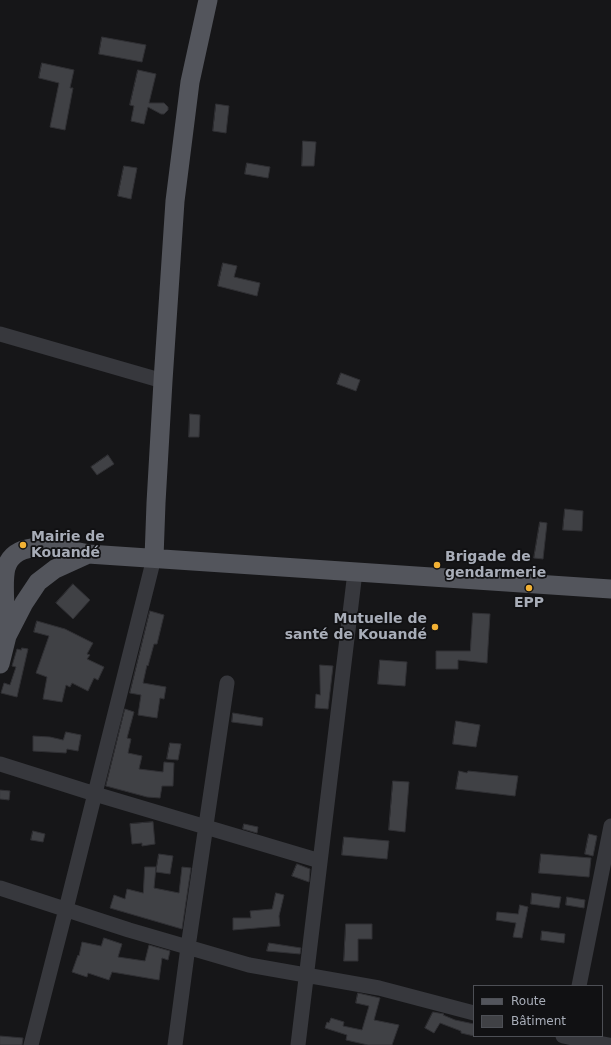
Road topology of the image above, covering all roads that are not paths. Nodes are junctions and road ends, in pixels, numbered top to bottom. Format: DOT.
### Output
graph roads {
  1 [pos="208,0"];
  2 [pos="0,334"];
  3 [pos="163,381"];
  4 [pos="88,554"];
  5 [pos="154,558"];
  6 [pos="355,572"];
  7 [pos="611,589"];
  8 [pos="7,636"];
  9 [pos="0,664"];
  10 [pos="227,683"];
  11 [pos="0,764"];
  12 [pos="95,794"];
  13 [pos="611,826"];
  14 [pos="205,827"];
  15 [pos="320,861"];
  16 [pos="0,888"];
  17 [pos="66,909"];
  18 [pos="188,947"];
  19 [pos="306,975"];
  20 [pos="579,985"];
  21 [pos="473,1013"];
  22 [pos="568,1039"];
  23 [pos="30,1045"];
  24 [pos="175,1045"];
  25 [pos="298,1045"];
  26 [pos="609,1045"];
  1 -- 3 [label="main road"];
  2 -- 3 [label="street"];
  3 -- 5 [label="main road"];
  4 -- 5 [label="main road"];
  4 -- 8 [label="main road"];
  4 -- 8 [label="main road"];
  5 -- 6 [label="main road"];
  5 -- 12 [label="street"];
  6 -- 7 [label="main road"];
  6 -- 15 [label="street"];
  8 -- 9 [label="main road"];
  10 -- 14 [label="street"];
  11 -- 12 [label="street"];
  12 -- 14 [label="street"];
  12 -- 17 [label="street"];
  13 -- 20 [label="street"];
  14 -- 15 [label="street"];
  14 -- 18 [label="street"];
  15 -- 19 [label="street"];
  16 -- 17 [label="street"];
  17 -- 18 [label="street"];
  17 -- 23 [label="street"];
  18 -- 19 [label="street"];
  18 -- 24 [label="street"];
  19 -- 21 [label="street"];
  19 -- 25 [label="street"];
  22 -- 26 [label="street"];
}
